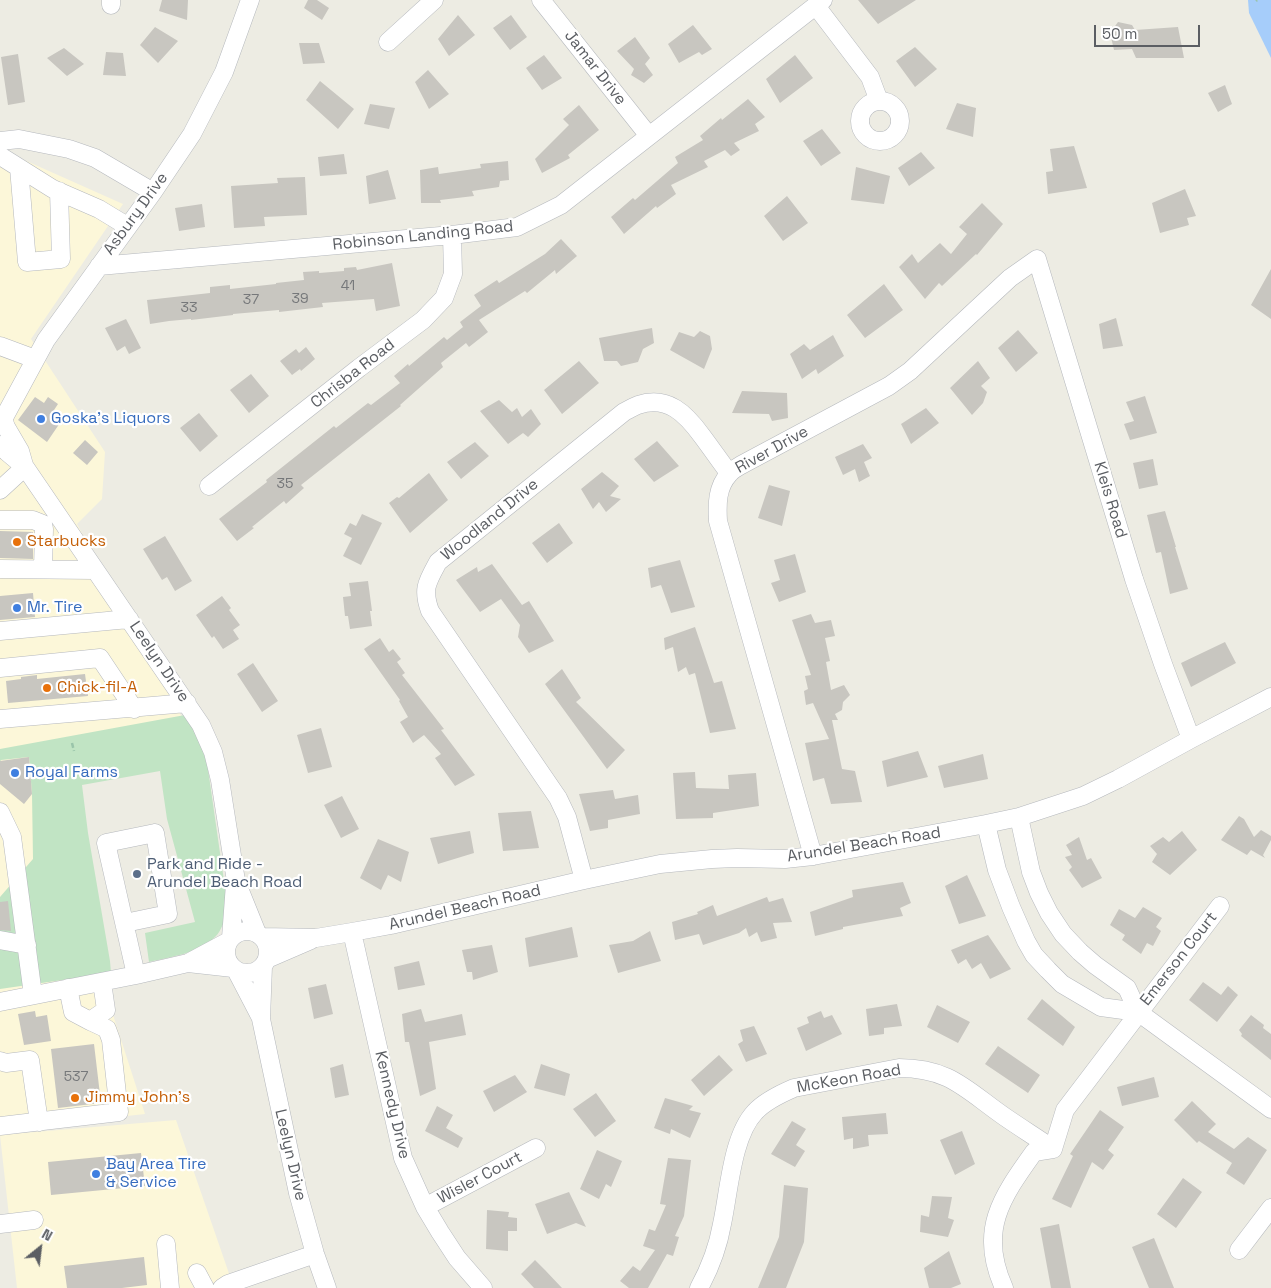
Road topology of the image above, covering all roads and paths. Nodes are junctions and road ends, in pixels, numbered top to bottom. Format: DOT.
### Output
graph roads {
  1 [pos="250,0"];
  2 [pos="434,0"];
  3 [pos="541,0"];
  4 [pos="819,3"];
  5 [pos="388,42"];
  6 [pos="879,101"];
  7 [pos="649,136"];
  8 [pos="0,141"];
  9 [pos="0,157"];
  10 [pos="19,168"];
  11 [pos="59,191"];
  12 [pos="153,192"];
  13 [pos="127,226"];
  14 [pos="452,235"];
  15 [pos="1037,259"];
  16 [pos="99,266"];
  17 [pos="0,346"];
  18 [pos="35,359"];
  19 [pos="1,420"];
  20 [pos="0,445"];
  21 [pos="25,467"];
  22 [pos="729,474"];
  23 [pos="209,486"];
  24 [pos="0,490"];
  25 [pos="0,520"];
  26 [pos="0,569"];
  27 [pos="43,569"];
  28 [pos="95,570"];
  29 [pos="129,619"];
  30 [pos="0,631"];
  31 [pos="0,668"];
  32 [pos="1271,697"];
  33 [pos="187,703"];
  34 [pos="134,709"];
  35 [pos="0,720"];
  36 [pos="1191,739"];
  37 [pos="72,743"];
  38 [pos="74,751"];
  39 [pos="0,812"];
  40 [pos="1019,817"];
  41 [pos="986,824"];
  42 [pos="813,856"];
  43 [pos="584,880"];
  44 [pos="236,881"];
  45 [pos="1220,906"];
  46 [pos="125,923"];
  47 [pos="352,932"];
  48 [pos="260,935"];
  49 [pos="316,938"];
  50 [pos="230,939"];
  51 [pos="0,940"];
  52 [pos="27,945"];
  53 [pos="265,962"];
  54 [pos="188,963"];
  55 [pos="235,969"];
  56 [pos="136,975"];
  57 [pos="102,982"];
  58 [pos="68,988"];
  59 [pos="33,995"];
  60 [pos="0,1002"];
  61 [pos="1138,1012"];
  62 [pos="261,1019"];
  63 [pos="90,1021"];
  64 [pos="0,1061"];
  65 [pos="1271,1108"];
  66 [pos="39,1122"];
  67 [pos="0,1126"];
  68 [pos="536,1148"];
  69 [pos="1053,1149"];
  70 [pos="425,1207"];
  71 [pos="1271,1208"];
  72 [pos="34,1220"];
  73 [pos="0,1224"];
  74 [pos="166,1244"];
  75 [pos="1239,1250"];
  76 [pos="315,1254"];
  77 [pos="170,1288"];
  78 [pos="222,1288"];
  79 [pos="327,1288"];
  80 [pos="483,1288"];
  81 [pos="699,1288"];
  82 [pos="1004,1288"];
  1 -- 12 [label="street, Asbury Drive"];
  2 -- 5 [label="street"];
  3 -- 7 [label="street, Jamar Drive"];
  4 -- 6 [label="street"];
  4 -- 7 [label="street, Robinson Landing Road"];
  7 -- 14 [label="street, Robinson Landing Road"];
  8 -- 12 [label="street"];
  9 -- 10 [label="street"];
  10 -- 11 [label="street"];
  10 -- 11 [label="street"];
  11 -- 13 [label="street"];
  12 -- 13 [label="street, Asbury Drive"];
  13 -- 16 [label="street, Asbury Drive"];
  14 -- 16 [label="street, Robinson Landing Road"];
  14 -- 23 [label="street, Chrisba Road"];
  15 -- 22 [label="street, River Drive"];
  15 -- 36 [label="street, Kleis Road"];
  16 -- 18 [label="street, Asbury Drive"];
  17 -- 18 [label="street"];
  18 -- 19 [label="street, Asbury Drive"];
  19 -- 21 [label="street, Leelyn Drive"];
  20 -- 21 [label="street, Leelyn Drive"];
  21 -- 24 [label="street"];
  21 -- 28 [label="street, Leelyn Drive"];
  22 -- 42 [label="street, River Drive"];
  22 -- 43 [label="street, Woodland Drive"];
  25 -- 27 [label="street"];
  26 -- 27 [label="street"];
  27 -- 28 [label="street"];
  28 -- 29 [label="street, Leelyn Drive"];
  29 -- 30 [label="street"];
  29 -- 33 [label="street, Leelyn Drive"];
  31 -- 34 [label="street"];
  32 -- 36 [label="street, Arundel Beach Road"];
  33 -- 34 [label="street"];
  33 -- 44 [label="street, Leelyn Drive"];
  34 -- 35 [label="street"];
  36 -- 40 [label="street, Arundel Beach Road"];
  37 -- 38 [label="path"];
  39 -- 52 [label="street"];
  40 -- 41 [label="street, Arundel Beach Road"];
  40 -- 61 [label="street"];
  41 -- 42 [label="street, Arundel Beach Road"];
  41 -- 61 [label="street"];
  42 -- 43 [label="street, Arundel Beach Road"];
  43 -- 47 [label="street, Arundel Beach Road"];
  44 -- 48 [label="street, Leelyn Drive"];
  44 -- 50 [label="street, Leelyn Drive"];
  45 -- 61 [label="street, Emerson Court"];
  46 -- 46 [label="street"];
  46 -- 56 [label="street"];
  47 -- 49 [label="street, Arundel Beach Road"];
  47 -- 70 [label="street, Kennedy Drive"];
  48 -- 49 [label="street, Arundel Beach Road"];
  48 -- 50 [label="street"];
  48 -- 53 [label="street"];
  49 -- 53 [label="street, Arundel Beach Road"];
  50 -- 54 [label="street"];
  50 -- 55 [label="street"];
  51 -- 52 [label="street"];
  52 -- 59 [label="street"];
  53 -- 55 [label="street"];
  53 -- 62 [label="street, Leelyn Drive"];
  54 -- 55 [label="street"];
  54 -- 56 [label="street"];
  55 -- 62 [label="street, Leelyn Drive"];
  56 -- 57 [label="street"];
  57 -- 58 [label="street"];
  57 -- 63 [label="street"];
  58 -- 59 [label="street"];
  58 -- 63 [label="street"];
  59 -- 60 [label="street"];
  61 -- 65 [label="street"];
  61 -- 69 [label="street, Emerson Court"];
  62 -- 76 [label="street, Leelyn Drive"];
  63 -- 66 [label="street"];
  64 -- 66 [label="street"];
  66 -- 67 [label="street"];
  68 -- 70 [label="street, Wisler Court"];
  69 -- 81 [label="street, McKeon Road"];
  69 -- 82 [label="street"];
  70 -- 80 [label="street, Kennedy Drive"];
  71 -- 75 [label="street"];
  72 -- 73 [label="street"];
  74 -- 77 [label="street"];
  76 -- 78 [label="street"];
  76 -- 79 [label="street, Leelyn Drive"];
}
